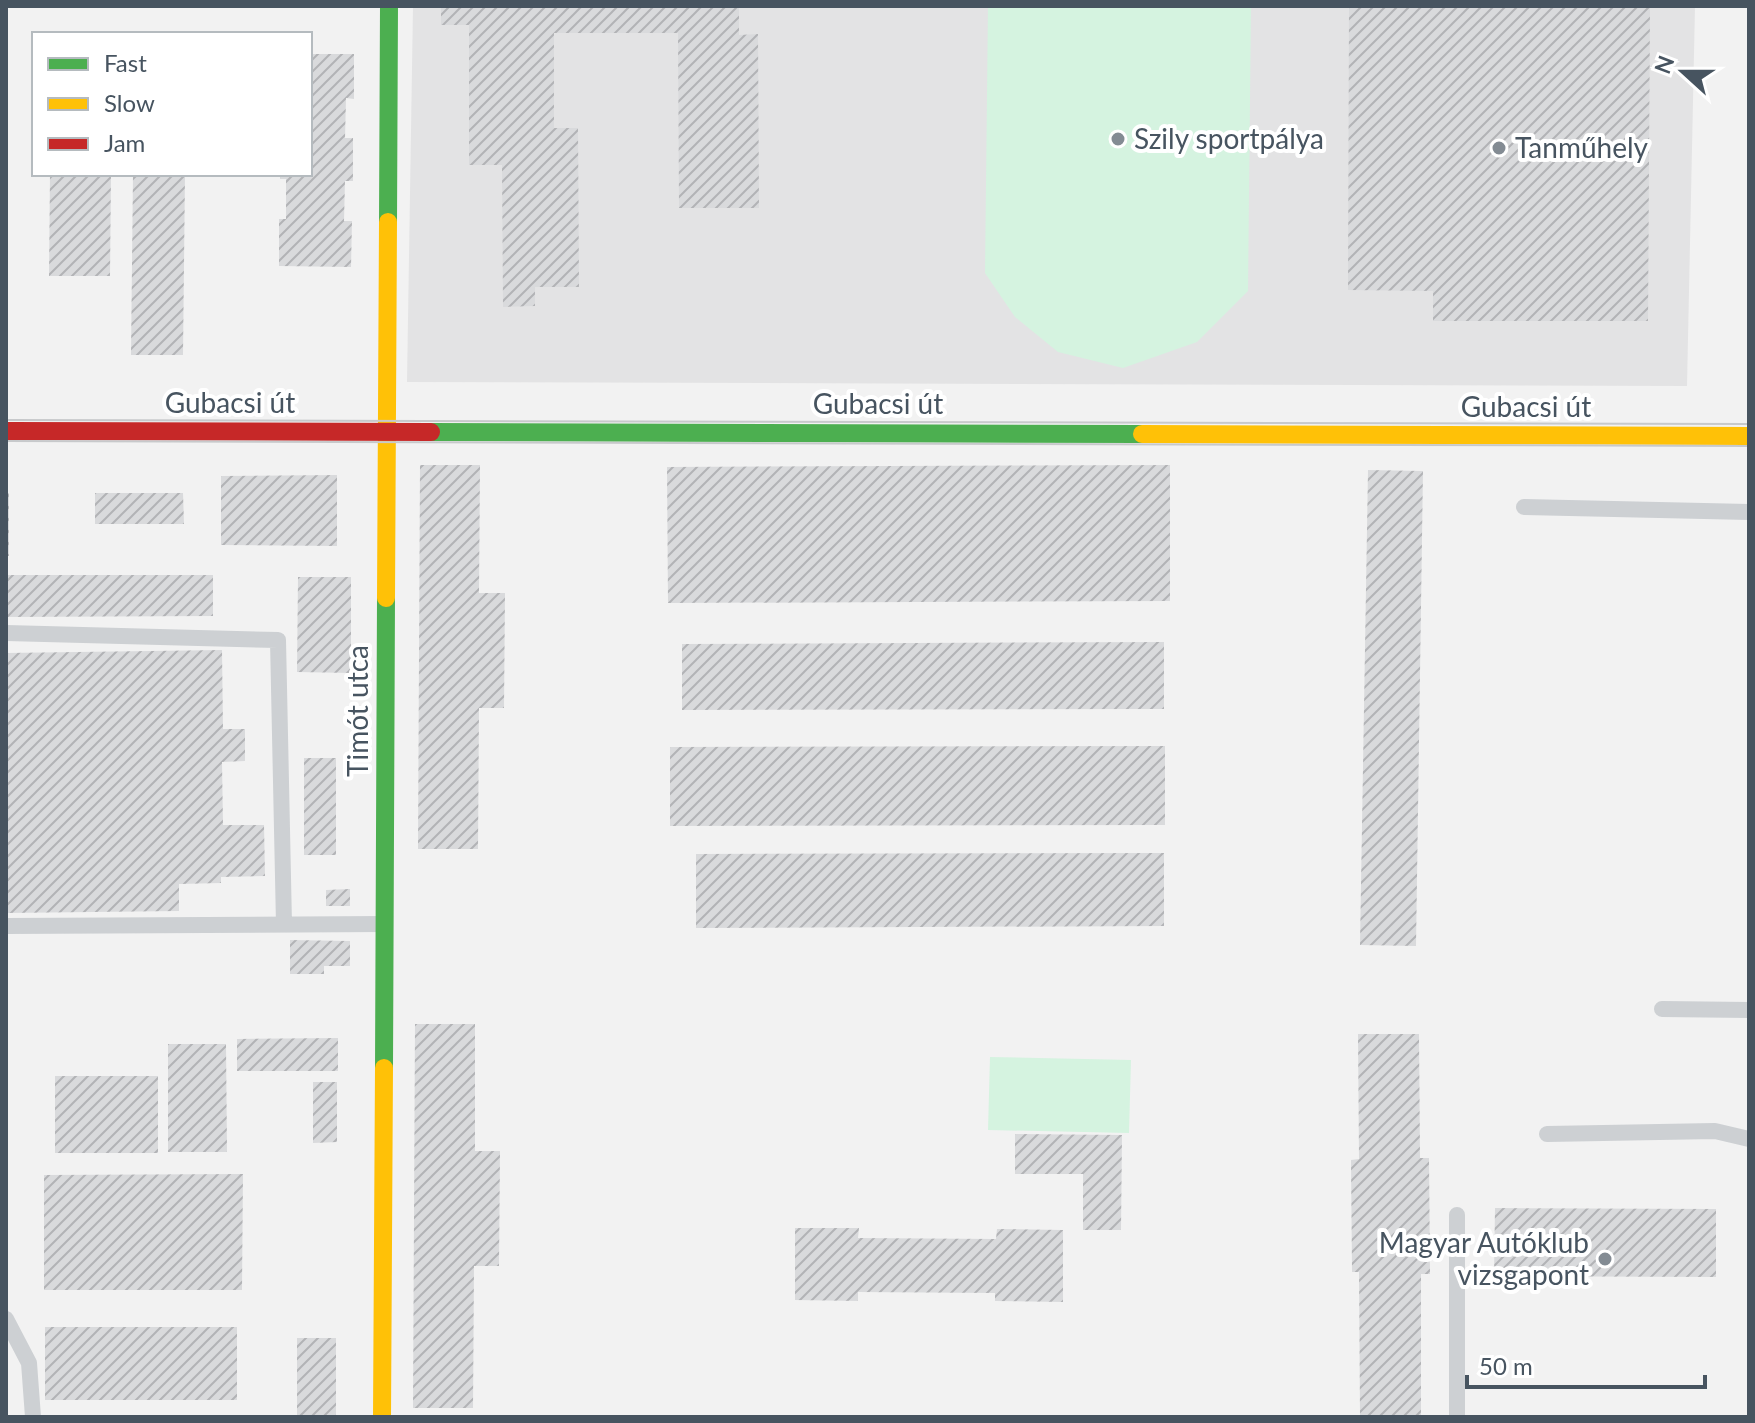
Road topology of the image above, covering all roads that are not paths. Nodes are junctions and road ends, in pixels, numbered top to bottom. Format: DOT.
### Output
graph roads {
  1 [pos="389,6"];
  2 [pos="388,430"];
  3 [pos="6,431"];
  4 [pos="1749,436"];
  5 [pos="1524,507"];
  6 [pos="1749,512"];
  7 [pos="6,633"];
  8 [pos="284,924"];
  9 [pos="385,924"];
  10 [pos="6,926"];
  11 [pos="1662,1009"];
  12 [pos="1749,1010"];
  13 [pos="1547,1134"];
  14 [pos="1749,1139"];
  15 [pos="1457,1215"];
  16 [pos="6,1319"];
  17 [pos="33,1417"];
  18 [pos="382,1417"];
  19 [pos="1457,1417"];
  1 -- 2 [label="street, Timót utca"];
  2 -- 3 [label="street, Gubacsi út"];
  2 -- 4 [label="street, Gubacsi út"];
  2 -- 9 [label="street, Timót utca"];
  5 -- 6 [label="lane"];
  7 -- 8 [label="lane"];
  8 -- 9 [label="lane"];
  8 -- 10 [label="lane"];
  9 -- 18 [label="street, Timót utca"];
  11 -- 12 [label="lane"];
  13 -- 14 [label="lane"];
  15 -- 19 [label="lane"];
  16 -- 17 [label="lane"];
}
